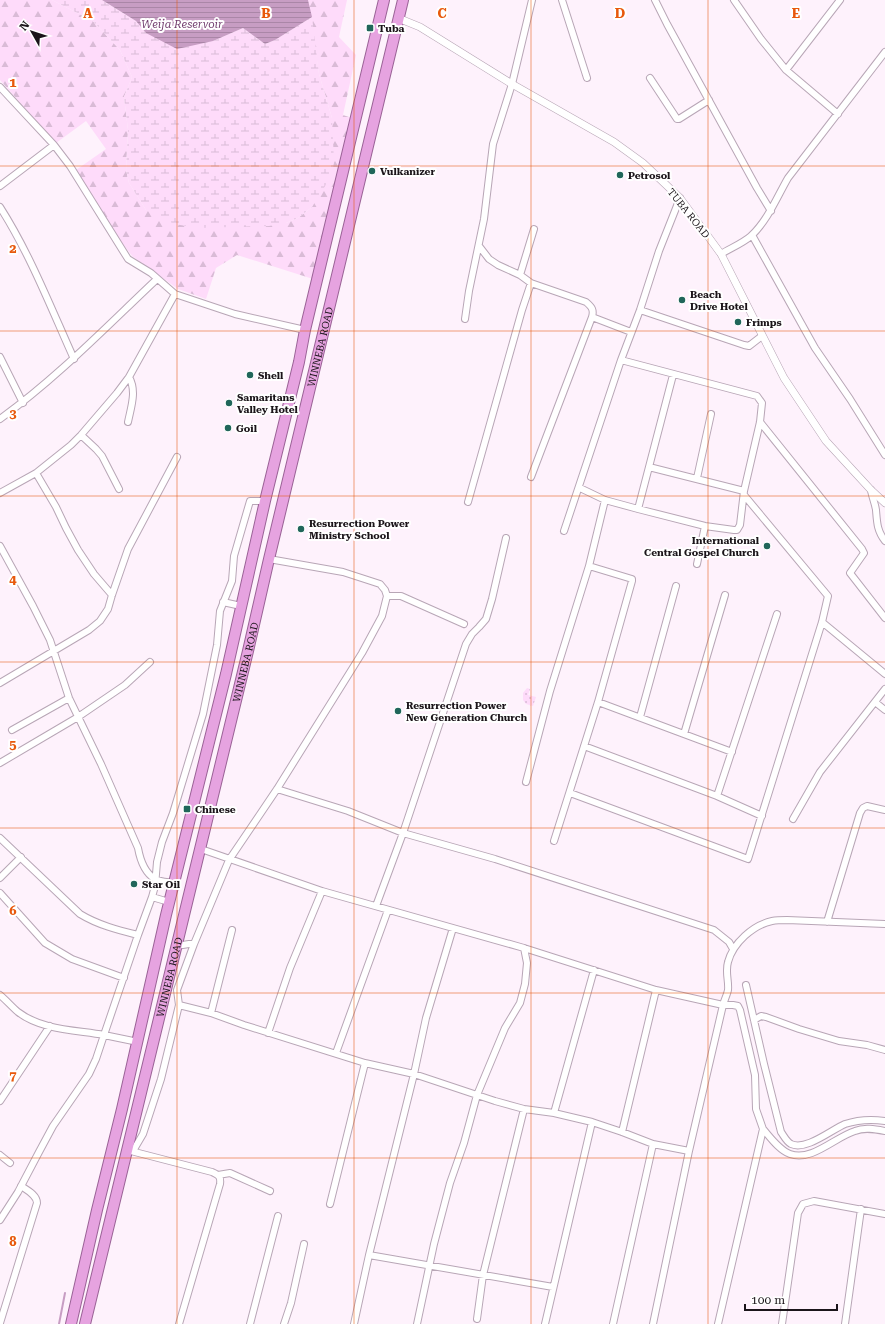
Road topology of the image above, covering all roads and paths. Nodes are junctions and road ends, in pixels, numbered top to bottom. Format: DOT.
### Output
graph roads {
  1 [pos="384,0"];
  2 [pos="403,0"];
  3 [pos="532,0"];
  4 [pos="562,0"];
  5 [pos="655,0"];
  6 [pos="840,0"];
  7 [pos="735,1"];
  8 [pos="398,18"];
  9 [pos="885,53"];
  10 [pos="786,70"];
  11 [pos="587,78"];
  12 [pos="650,78"];
  13 [pos="512,84"];
  14 [pos="0,87"];
  15 [pos="709,100"];
  16 [pos="838,114"];
  17 [pos="54,145"];
  18 [pos="0,186"];
  19 [pos="680,198"];
  20 [pos="0,207"];
  21 [pos="771,211"];
  22 [pos="534,229"];
  23 [pos="752,235"];
  24 [pos="479,246"];
  25 [pos="721,254"];
  26 [pos="520,275"];
  27 [pos="157,279"];
  28 [pos="318,281"];
  29 [pos="335,284"];
  30 [pos="531,284"];
  31 [pos="175,294"];
  32 [pos="640,310"];
  33 [pos="592,318"];
  34 [pos="465,319"];
  35 [pos="305,330"];
  36 [pos="631,332"];
  37 [pos="762,336"];
  38 [pos="0,357"];
  39 [pos="74,358"];
  40 [pos="621,360"];
  41 [pos="673,375"];
  42 [pos="129,377"];
  43 [pos="23,402"];
  44 [pos="712,414"];
  45 [pos="0,419"];
  46 [pos="128,422"];
  47 [pos="760,422"];
  48 [pos="81,435"];
  49 [pos="885,455"];
  50 [pos="177,456"];
  51 [pos="649,467"];
  52 [pos="36,473"];
  53 [pos="532,477"];
  54 [pos="697,478"];
  55 [pos="580,488"];
  56 [pos="119,489"];
  57 [pos="871,490"];
  58 [pos="0,493"];
  59 [pos="744,493"];
  60 [pos="605,500"];
  61 [pos="265,501"];
  62 [pos="468,502"];
  63 [pos="885,504"];
  64 [pos="638,509"];
  65 [pos="705,526"];
  66 [pos="564,531"];
  67 [pos="506,538"];
  68 [pos="885,541"];
  69 [pos="0,548"];
  70 [pos="269,559"];
  71 [pos="697,564"];
  72 [pos="589,566"];
  73 [pos="676,586"];
  74 [pos="112,595"];
  75 [pos="388,596"];
  76 [pos="726,596"];
  77 [pos="223,602"];
  78 [pos="241,606"];
  79 [pos="777,614"];
  80 [pos="885,618"];
  81 [pos="822,622"];
  82 [pos="464,624"];
  83 [pos="54,651"];
  84 [pos="150,662"];
  85 [pos="885,674"];
  86 [pos="0,683"];
  87 [pos="885,689"];
  88 [pos="70,698"];
  89 [pos="598,702"];
  90 [pos="875,702"];
  91 [pos="885,710"];
  92 [pos="203,714"];
  93 [pos="215,716"];
  94 [pos="78,717"];
  95 [pos="640,717"];
  96 [pos="12,730"];
  97 [pos="684,734"];
  98 [pos="584,746"];
  99 [pos="732,752"];
  100 [pos="0,763"];
  101 [pos="526,782"];
  102 [pos="277,789"];
  103 [pos="570,792"];
  104 [pos="717,796"];
  105 [pos="885,810"];
  106 [pos="762,816"];
  107 [pos="793,819"];
  108 [pos="403,833"];
  109 [pos="0,838"];
  110 [pos="554,841"];
  111 [pos="201,849"];
  112 [pos="20,857"];
  113 [pos="229,860"];
  114 [pos="0,878"];
  115 [pos="155,879"];
  116 [pos="174,883"];
  117 [pos="322,891"];
  118 [pos="0,893"];
  119 [pos="152,897"];
  120 [pos="169,902"];
  121 [pos="376,906"];
  122 [pos="388,910"];
  123 [pos="827,922"];
  124 [pos="885,924"];
  125 [pos="453,928"];
  126 [pos="232,930"];
  127 [pos="138,935"];
  128 [pos="194,944"];
  129 [pos="176,946"];
  130 [pos="524,948"];
  131 [pos="733,949"];
  132 [pos="594,970"];
  133 [pos="124,978"];
  134 [pos="746,985"];
  135 [pos="656,990"];
  136 [pos="0,995"];
  137 [pos="179,1004"];
  138 [pos="723,1005"];
  139 [pos="211,1012"];
  140 [pos="754,1020"];
  141 [pos="50,1026"];
  142 [pos="268,1033"];
  143 [pos="104,1035"];
  144 [pos="138,1042"];
  145 [pos="885,1050"];
  146 [pos="336,1053"];
  147 [pos="365,1063"];
  148 [pos="414,1074"];
  149 [pos="477,1095"];
  150 [pos="0,1101"];
  151 [pos="122,1109"];
  152 [pos="524,1109"];
  153 [pos="554,1113"];
  154 [pos="136,1115"];
  155 [pos="885,1121"];
  156 [pos="592,1122"];
  157 [pos="763,1129"];
  158 [pos="885,1131"];
  159 [pos="622,1132"];
  160 [pos="653,1144"];
  161 [pos="130,1151"];
  162 [pos="690,1151"];
  163 [pos="0,1155"];
  164 [pos="10,1163"];
  165 [pos="218,1175"];
  166 [pos="21,1186"];
  167 [pos="270,1192"];
  168 [pos="330,1204"];
  169 [pos="861,1209"];
  170 [pos="2,1212"];
  171 [pos="885,1214"];
  172 [pos="278,1216"];
  173 [pos="0,1220"];
  174 [pos="304,1244"];
  175 [pos="369,1255"];
  176 [pos="430,1265"];
  177 [pos="483,1275"];
  178 [pos="553,1287"];
  179 [pos="477,1319"];
  180 [pos="0,1323"];
  181 [pos="71,1324"];
  182 [pos="85,1324"];
  183 [pos="178,1324"];
  184 [pos="250,1324"];
  185 [pos="284,1324"];
  186 [pos="354,1324"];
  187 [pos="418,1324"];
  188 [pos="545,1324"];
  189 [pos="613,1324"];
  190 [pos="653,1324"];
  191 [pos="718,1324"];
  192 [pos="782,1324"];
  193 [pos="845,1324"];
  1 -- 28 [label="highway, WINNEBA ROAD"];
  2 -- 8 [label="highway, WINNEBA ROAD"];
  3 -- 13 [label="street"];
  4 -- 11 [label="street"];
  5 -- 15 [label="street"];
  6 -- 10 [label="street"];
  7 -- 10 [label="street"];
  8 -- 13 [label="street, TUBA ROAD"];
  8 -- 29 [label="highway, WINNEBA ROAD"];
  9 -- 16 [label="street"];
  10 -- 16 [label="street"];
  12 -- 15 [label="street"];
  13 -- 19 [label="street, TUBA ROAD"];
  13 -- 24 [label="street"];
  14 -- 17 [label="street"];
  15 -- 21 [label="street"];
  16 -- 21 [label="street"];
  17 -- 18 [label="street"];
  17 -- 27 [label="street"];
  19 -- 25 [label="street, TUBA ROAD"];
  19 -- 32 [label="street"];
  20 -- 39 [label="street"];
  21 -- 23 [label="street"];
  22 -- 26 [label="street"];
  23 -- 25 [label="street"];
  23 -- 49 [label="street"];
  24 -- 26 [label="street"];
  24 -- 34 [label="street"];
  25 -- 37 [label="street, TUBA ROAD"];
  26 -- 30 [label="street"];
  27 -- 31 [label="street"];
  27 -- 39 [label="street"];
  28 -- 29 [label="highway"];
  28 -- 35 [label="highway, WINNEBA ROAD"];
  29 -- 70 [label="highway, WINNEBA ROAD"];
  30 -- 33 [label="street"];
  30 -- 62 [label="street"];
  31 -- 35 [label="street"];
  31 -- 42 [label="street"];
  32 -- 36 [label="street"];
  32 -- 37 [label="street"];
  33 -- 36 [label="street"];
  33 -- 53 [label="street"];
  35 -- 61 [label="highway, WINNEBA ROAD"];
  36 -- 40 [label="street"];
  37 -- 57 [label="street, TUBA ROAD"];
  38 -- 43 [label="street"];
  39 -- 43 [label="street"];
  40 -- 41 [label="street"];
  40 -- 55 [label="street"];
  41 -- 47 [label="street"];
  41 -- 51 [label="street"];
  42 -- 46 [label="street"];
  42 -- 48 [label="street"];
  43 -- 45 [label="street"];
  44 -- 54 [label="street"];
  47 -- 59 [label="street"];
  47 -- 80 [label="street"];
  48 -- 52 [label="street"];
  48 -- 56 [label="street"];
  50 -- 74 [label="street"];
  51 -- 54 [label="street"];
  51 -- 64 [label="street"];
  52 -- 58 [label="street"];
  52 -- 74 [label="street"];
  54 -- 59 [label="street"];
  55 -- 60 [label="street"];
  55 -- 66 [label="street"];
  57 -- 63 [label="street, TUBA ROAD"];
  57 -- 68 [label="street"];
  59 -- 65 [label="street"];
  59 -- 81 [label="street"];
  60 -- 64 [label="street"];
  60 -- 72 [label="street"];
  61 -- 77 [label="street"];
  61 -- 78 [label="highway, WINNEBA ROAD"];
  64 -- 65 [label="street"];
  65 -- 71 [label="street"];
  67 -- 108 [label="street"];
  69 -- 83 [label="street"];
  70 -- 75 [label="street"];
  70 -- 111 [label="highway, WINNEBA ROAD"];
  72 -- 89 [label="street"];
  72 -- 101 [label="street"];
  73 -- 95 [label="street"];
  74 -- 83 [label="street"];
  75 -- 82 [label="street"];
  75 -- 102 [label="street"];
  76 -- 97 [label="street"];
  77 -- 78 [label="street"];
  77 -- 92 [label="street"];
  78 -- 93 [label="highway, WINNEBA ROAD"];
  79 -- 99 [label="street"];
  81 -- 85 [label="street"];
  81 -- 106 [label="street"];
  83 -- 86 [label="street"];
  83 -- 88 [label="street"];
  84 -- 94 [label="street"];
  87 -- 90 [label="street"];
  88 -- 94 [label="street"];
  88 -- 96 [label="street"];
  89 -- 95 [label="street"];
  89 -- 98 [label="street"];
  90 -- 91 [label="street"];
  90 -- 107 [label="street"];
  92 -- 93 [label="street"];
  92 -- 115 [label="street"];
  93 -- 116 [label="highway, WINNEBA ROAD"];
  94 -- 100 [label="street"];
  94 -- 115 [label="street"];
  95 -- 97 [label="street"];
  97 -- 99 [label="street"];
  98 -- 103 [label="street"];
  98 -- 104 [label="street"];
  99 -- 104 [label="street"];
  102 -- 108 [label="street"];
  102 -- 113 [label="street"];
  103 -- 106 [label="street"];
  103 -- 110 [label="street"];
  104 -- 106 [label="street"];
  105 -- 123 [label="street"];
  108 -- 121 [label="street"];
  108 -- 131 [label="street"];
  109 -- 112 [label="street"];
  111 -- 113 [label="street"];
  111 -- 129 [label="highway, WINNEBA ROAD"];
  112 -- 114 [label="street"];
  112 -- 127 [label="street"];
  113 -- 117 [label="street"];
  113 -- 128 [label="street"];
  115 -- 116 [label="street"];
  115 -- 119 [label="street"];
  116 -- 120 [label="highway, WINNEBA ROAD"];
  117 -- 121 [label="street"];
  117 -- 142 [label="street"];
  118 -- 133 [label="street"];
  119 -- 120 [label="street"];
  119 -- 127 [label="street"];
  120 -- 144 [label="highway, WINNEBA ROAD"];
  121 -- 122 [label="street"];
  122 -- 125 [label="street"];
  122 -- 146 [label="street"];
  123 -- 124 [label="street"];
  123 -- 131 [label="street"];
  125 -- 130 [label="street"];
  125 -- 148 [label="street"];
  126 -- 139 [label="street"];
  127 -- 133 [label="street"];
  128 -- 129 [label="street"];
  128 -- 137 [label="street"];
  129 -- 154 [label="highway, WINNEBA ROAD"];
  130 -- 132 [label="street"];
  130 -- 149 [label="street"];
  131 -- 138 [label="street"];
  132 -- 135 [label="street"];
  132 -- 153 [label="street"];
  133 -- 143 [label="street"];
  134 -- 140 [label="street"];
  135 -- 138 [label="street"];
  135 -- 159 [label="street"];
  136 -- 141 [label="street"];
  137 -- 139 [label="street"];
  137 -- 161 [label="street"];
  138 -- 157 [label="street"];
  138 -- 162 [label="street"];
  139 -- 142 [label="street"];
  140 -- 145 [label="street"];
  140 -- 155 [label="street"];
  141 -- 143 [label="street"];
  141 -- 150 [label="street"];
  142 -- 146 [label="street"];
  143 -- 144 [label="street"];
  143 -- 166 [label="street"];
  144 -- 151 [label="highway, WINNEBA ROAD"];
  146 -- 147 [label="street"];
  147 -- 148 [label="street"];
  147 -- 168 [label="street"];
  148 -- 149 [label="street"];
  148 -- 175 [label="street"];
  149 -- 152 [label="street"];
  149 -- 176 [label="street"];
  151 -- 154 [label="highway"];
  151 -- 181 [label="highway, WINNEBA ROAD"];
  152 -- 153 [label="street"];
  152 -- 177 [label="street"];
  153 -- 156 [label="street"];
  154 -- 161 [label="highway, WINNEBA ROAD"];
  156 -- 159 [label="street"];
  156 -- 178 [label="street"];
  157 -- 158 [label="street"];
  157 -- 191 [label="street"];
  159 -- 160 [label="street"];
  160 -- 162 [label="street"];
  160 -- 189 [label="street"];
  161 -- 165 [label="street"];
  161 -- 182 [label="highway, WINNEBA ROAD"];
  162 -- 190 [label="street"];
  163 -- 164 [label="street"];
  165 -- 167 [label="street"];
  165 -- 183 [label="street"];
  166 -- 170 [label="street"];
  166 -- 180 [label="street"];
  169 -- 171 [label="street"];
  169 -- 192 [label="street"];
  169 -- 193 [label="street"];
  170 -- 173 [label="street"];
  172 -- 184 [label="street"];
  174 -- 185 [label="street"];
  175 -- 176 [label="street"];
  175 -- 186 [label="street"];
  176 -- 177 [label="street"];
  176 -- 187 [label="street"];
  177 -- 178 [label="street"];
  177 -- 179 [label="street"];
  178 -- 188 [label="street"];
}
